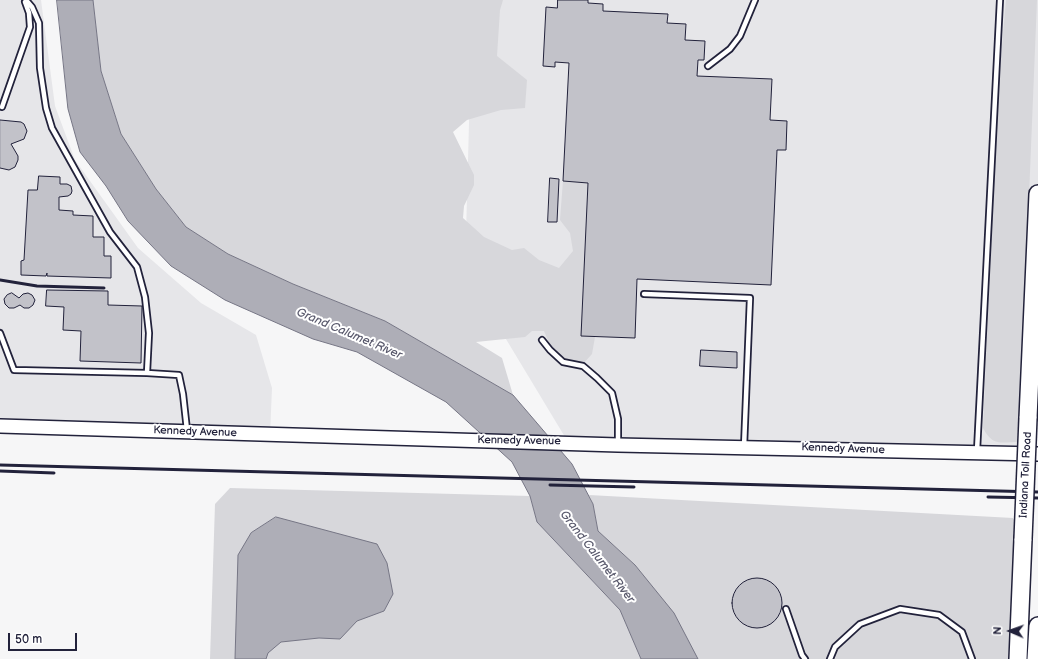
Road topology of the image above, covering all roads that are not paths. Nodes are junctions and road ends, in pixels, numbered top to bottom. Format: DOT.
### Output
graph roads {
  1 [pos="25,0"];
  2 [pos="755,0"];
  3 [pos="1000,0"];
  4 [pos="708,66"];
  5 [pos="2,107"];
  6 [pos="1038,194"];
  7 [pos="644,294"];
  8 [pos="0,333"];
  9 [pos="542,340"];
  10 [pos="147,373"];
  11 [pos="0,426"];
  12 [pos="188,431"];
  13 [pos="618,445"];
  14 [pos="744,447"];
  15 [pos="977,453"];
  16 [pos="1038,454"];
  17 [pos="786,609"];
  18 [pos="1038,626"];
  19 [pos="805,659"];
  20 [pos="830,659"];
  21 [pos="972,659"];
  22 [pos="1018,659"];
  23 [pos="1036,659"];
  1 -- 5 [label="lane"];
  1 -- 10 [label="lane"];
  2 -- 4 [label="lane"];
  3 -- 15 [label="lane"];
  6 -- 22 [label="highway, Indiana Toll Road, bridge"];
  7 -- 14 [label="lane"];
  8 -- 10 [label="lane"];
  9 -- 13 [label="lane"];
  10 -- 12 [label="lane"];
  11 -- 12 [label="main road, Kennedy Avenue"];
  12 -- 13 [label="main road, Kennedy Avenue"];
  13 -- 14 [label="main road, Kennedy Avenue"];
  14 -- 15 [label="main road, Kennedy Avenue"];
  15 -- 16 [label="main road, Kennedy Avenue"];
  17 -- 19 [label="lane"];
  18 -- 23 [label="highway"];
  20 -- 21 [label="lane"];
}
